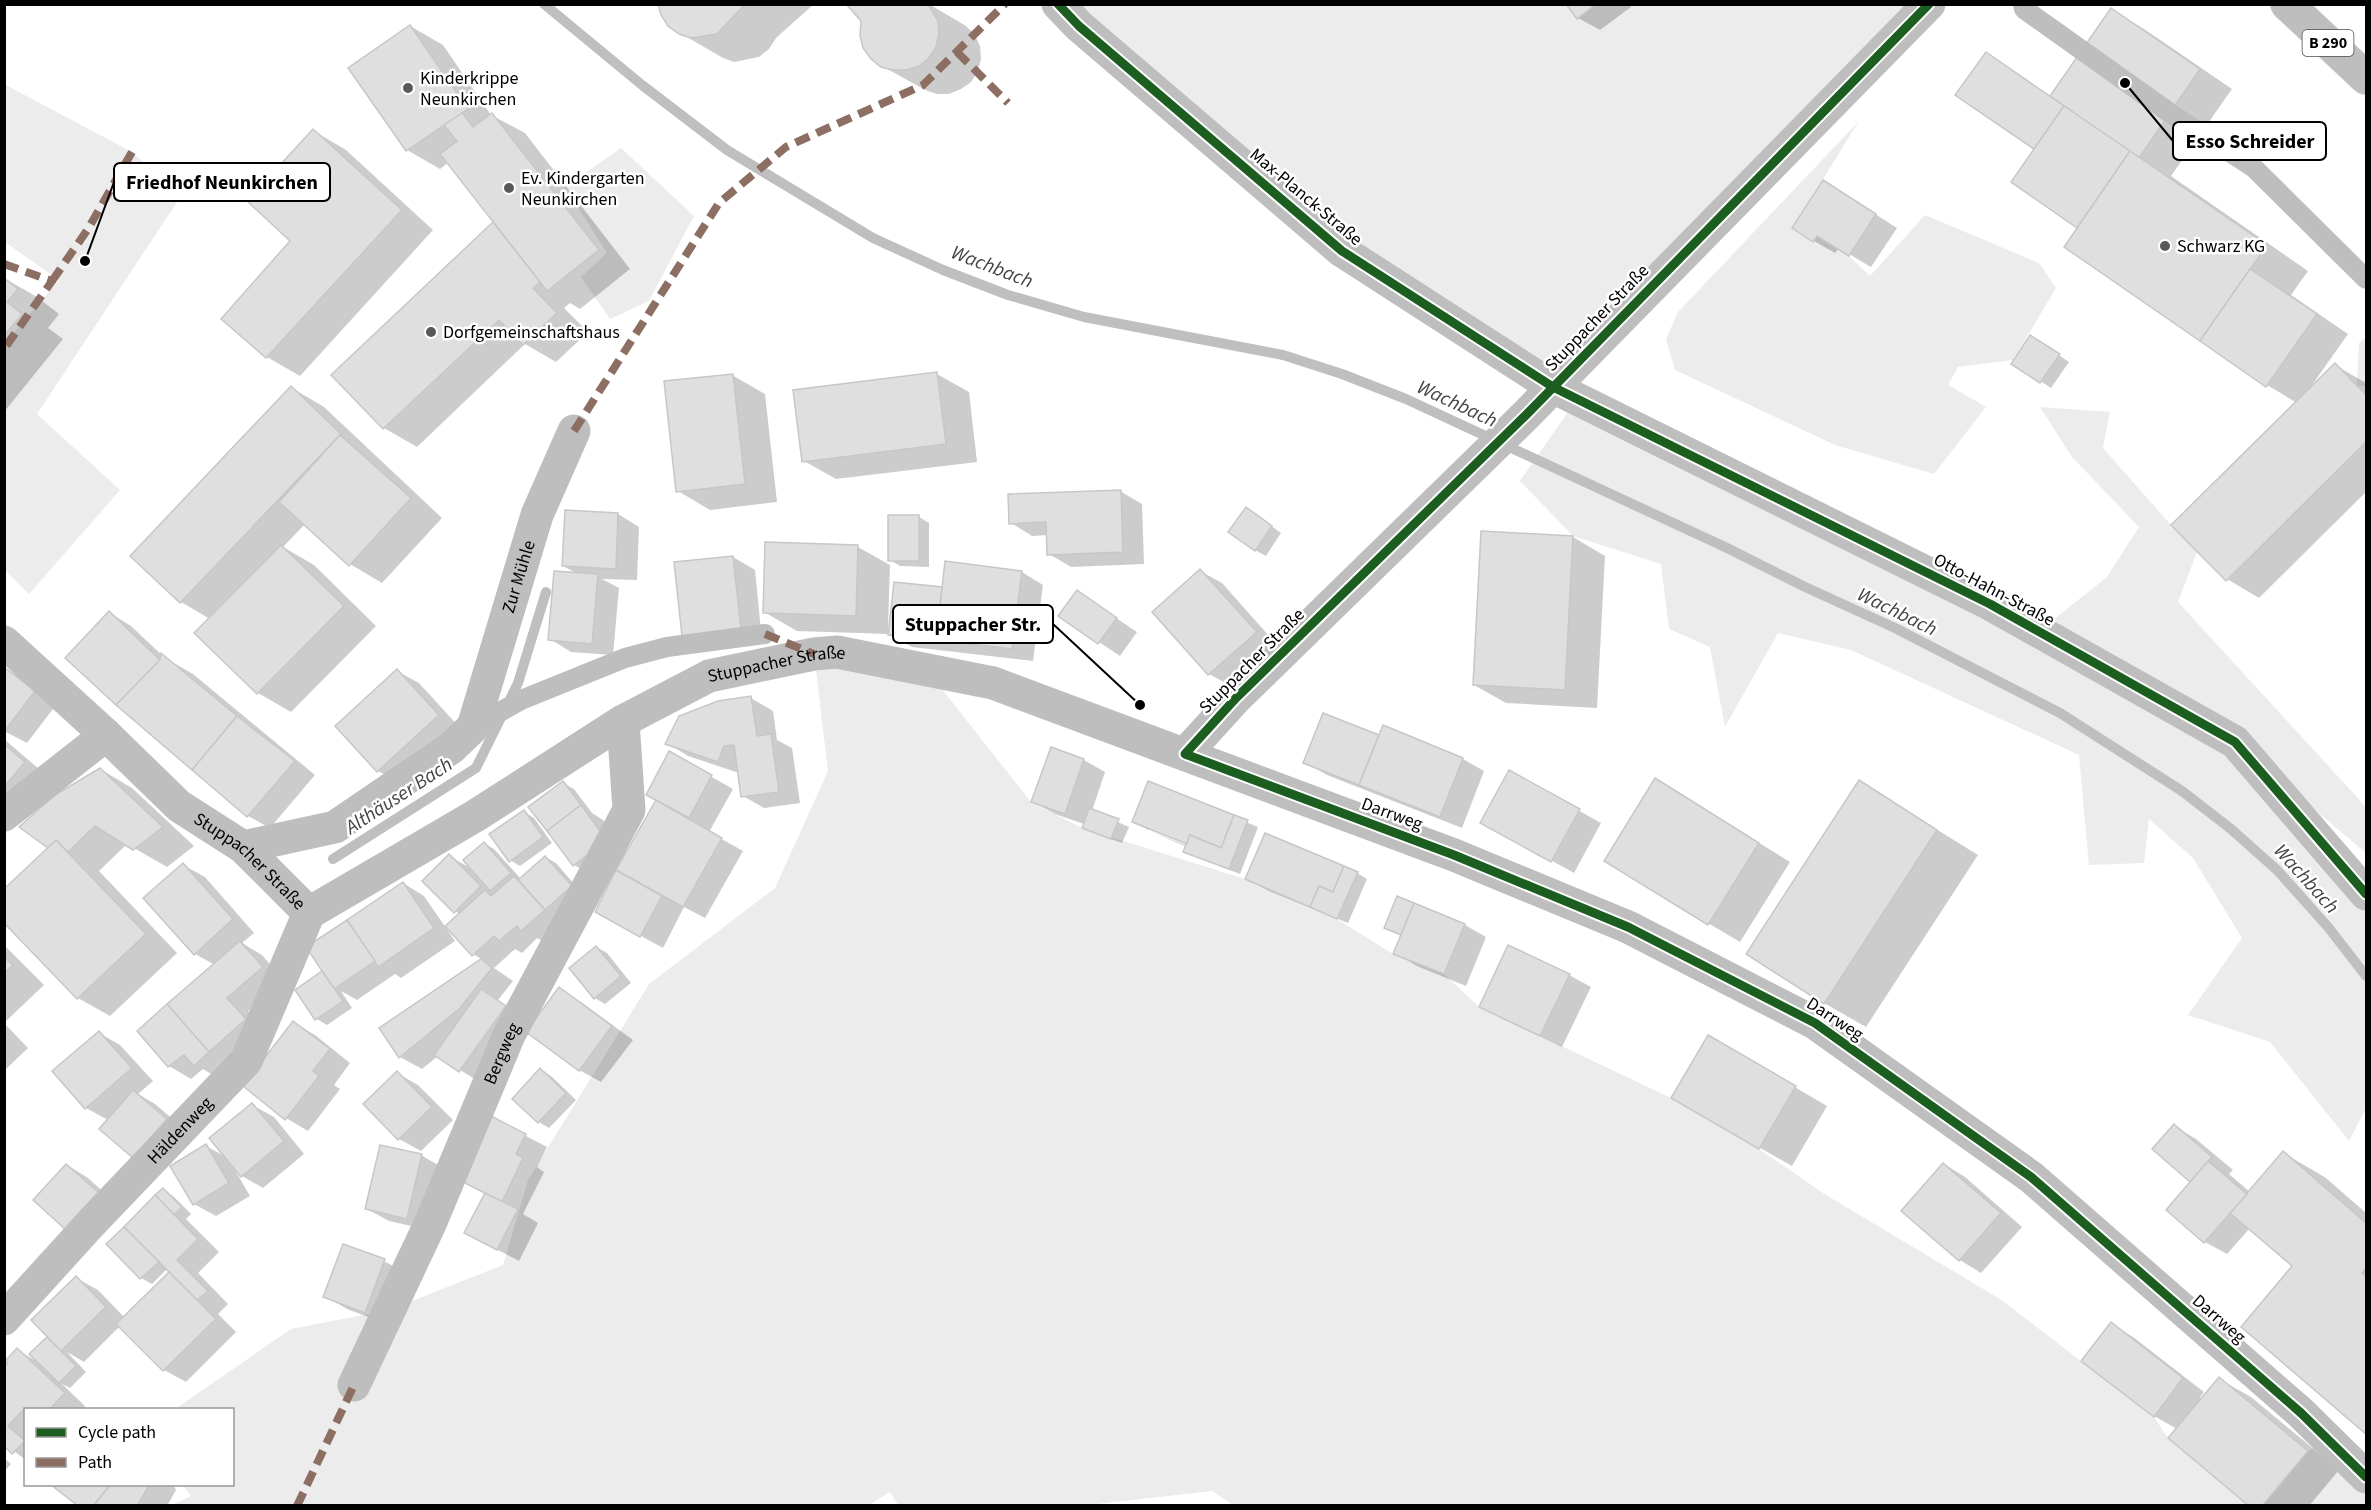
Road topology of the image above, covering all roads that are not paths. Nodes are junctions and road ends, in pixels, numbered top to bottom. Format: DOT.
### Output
graph roads {
  1 [pos="1058,4"];
  2 [pos="1929,4"];
  3 [pos="2023,4"];
  4 [pos="2287,4"];
  5 [pos="2367,78"];
  6 [pos="2367,279"];
  7 [pos="1553,387"];
  8 [pos="574,431"];
  9 [pos="765,634"];
  10 [pos="4,642"];
  11 [pos="623,721"];
  12 [pos="473,727"];
  13 [pos="106,735"];
  14 [pos="1185,754"];
  15 [pos="4,814"];
  16 [pos="243,846"];
  17 [pos="2367,894"];
  18 [pos="309,913"];
  19 [pos="4,1319"];
  20 [pos="354,1385"];
  21 [pos="2367,1477"];
  1 -- 7 [label="street, Max-Planck-Straße"];
  2 -- 7 [label="street, Stuppacher Straße"];
  3 -- 6 [label="lane"];
  4 -- 5 [label="street, B 290"];
  7 -- 14 [label="street, Stuppacher Straße"];
  7 -- 17 [label="street, Otto-Hahn-Straße"];
  8 -- 12 [label="street, Zur Mühle"];
  9 -- 12 [label="lane, Zur Mühle"];
  10 -- 13 [label="street, Stuppacher Straße"];
  11 -- 14 [label="street, Stuppacher Straße"];
  11 -- 18 [label="street, Stuppacher Straße"];
  11 -- 20 [label="street, Bergweg"];
  12 -- 16 [label="street, Zur Mühle"];
  13 -- 15 [label="street"];
  13 -- 16 [label="street, Stuppacher Straße"];
  14 -- 21 [label="street, Darrweg"];
  16 -- 18 [label="street, Stuppacher Straße"];
  18 -- 19 [label="street, Häldenweg"];
}
